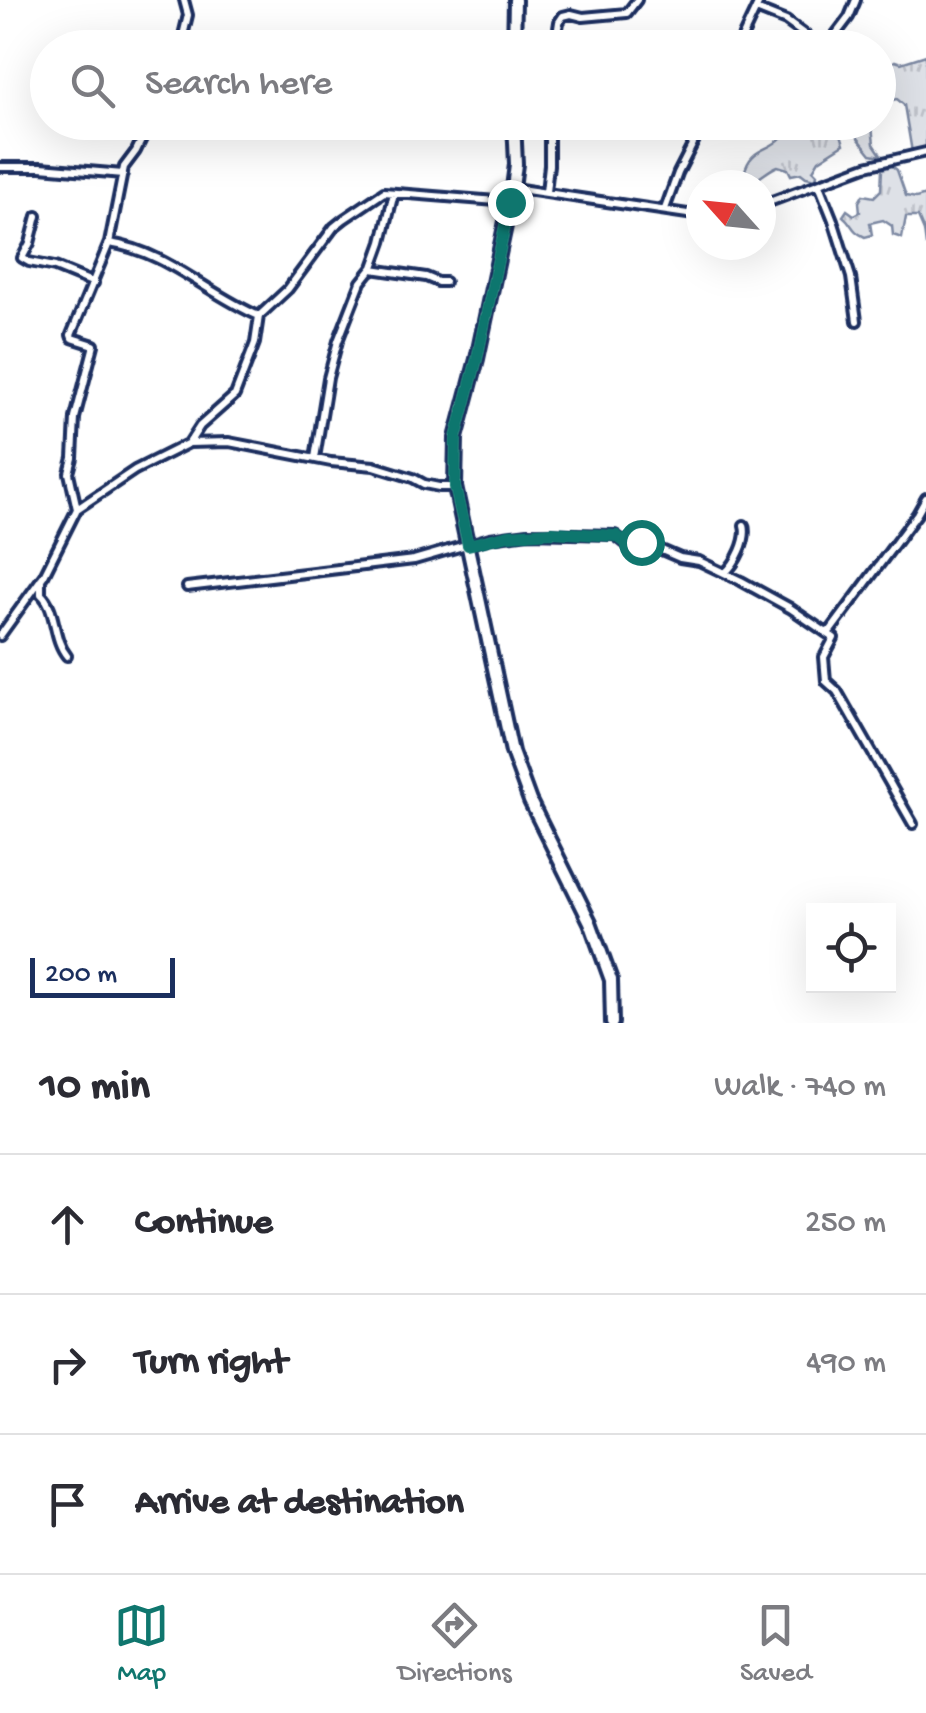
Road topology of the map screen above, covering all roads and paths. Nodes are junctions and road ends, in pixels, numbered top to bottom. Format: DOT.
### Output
graph roads {
  1 [pos="184,0"];
  2 [pos="514,0"];
  3 [pos="636,0"];
  4 [pos="760,0"];
  5 [pos="856,0"];
  6 [pos="756,9"];
  7 [pos="184,30"];
  8 [pos="514,30"];
  9 [pos="557,30"];
  10 [pos="746,30"];
  11 [pos="798,30"];
  12 [pos="841,30"];
  13 [pos="141,140"];
  14 [pos="515,140"];
  15 [pos="550,140"];
  16 [pos="695,140"];
  17 [pos="926,152"];
  18 [pos="0,167"];
  19 [pos="124,174"];
  20 [pos="819,185"];
  21 [pos="514,188"];
  22 [pos="546,192"];
  23 [pos="394,193"];
  24 [pos="776,200"];
  25 [pos="510,202"];
  26 [pos="665,210"];
  27 [pos="686,214"];
  28 [pos="36,216"];
  29 [pos="109,243"];
  30 [pos="372,269"];
  31 [pos="444,282"];
  32 [pos="94,283"];
  33 [pos="259,316"];
  34 [pos="857,321"];
  35 [pos="189,443"];
  36 [pos="314,458"];
  37 [pos="455,487"];
  38 [pos="926,498"];
  39 [pos="76,509"];
  40 [pos="744,526"];
  41 [pos="468,545"];
  42 [pos="725,573"];
  43 [pos="41,578"];
  44 [pos="187,586"];
  45 [pos="826,632"];
  46 [pos="0,636"];
  47 [pos="67,656"];
  48 [pos="913,824"];
  49 [pos="612,1023"];
  1 -- 7 [label="street"];
  2 -- 8 [label="main road"];
  3 -- 9 [label="street"];
  4 -- 6 [label="street"];
  5 -- 12 [label="street"];
  6 -- 10 [label="street"];
  6 -- 11 [label="street"];
  13 -- 19 [label="street"];
  14 -- 21 [label="main road"];
  15 -- 22 [label="street"];
  16 -- 26 [label="street"];
  17 -- 20 [label="street"];
  18 -- 19 [label="street"];
  19 -- 29 [label="street"];
  20 -- 24 [label="street"];
  20 -- 34 [label="street"];
  21 -- 22 [label="street"];
  21 -- 25 [label="main road"];
  22 -- 26 [label="street"];
  23 -- 25 [label="street"];
  23 -- 30 [label="street"];
  23 -- 33 [label="street"];
  25 -- 37 [label="main road"];
  26 -- 27 [label="street"];
  28 -- 32 [label="street"];
  29 -- 32 [label="street"];
  29 -- 33 [label="street"];
  30 -- 31 [label="street"];
  30 -- 36 [label="street"];
  32 -- 39 [label="street"];
  33 -- 35 [label="street"];
  35 -- 36 [label="street"];
  35 -- 39 [label="street"];
  36 -- 37 [label="street"];
  37 -- 41 [label="main road"];
  38 -- 45 [label="street"];
  39 -- 43 [label="street"];
  40 -- 42 [label="street"];
  41 -- 42 [label="street"];
  41 -- 44 [label="street"];
  41 -- 49 [label="main road"];
  42 -- 45 [label="street"];
  43 -- 46 [label="street"];
  43 -- 47 [label="street"];
  45 -- 48 [label="street"];
}
